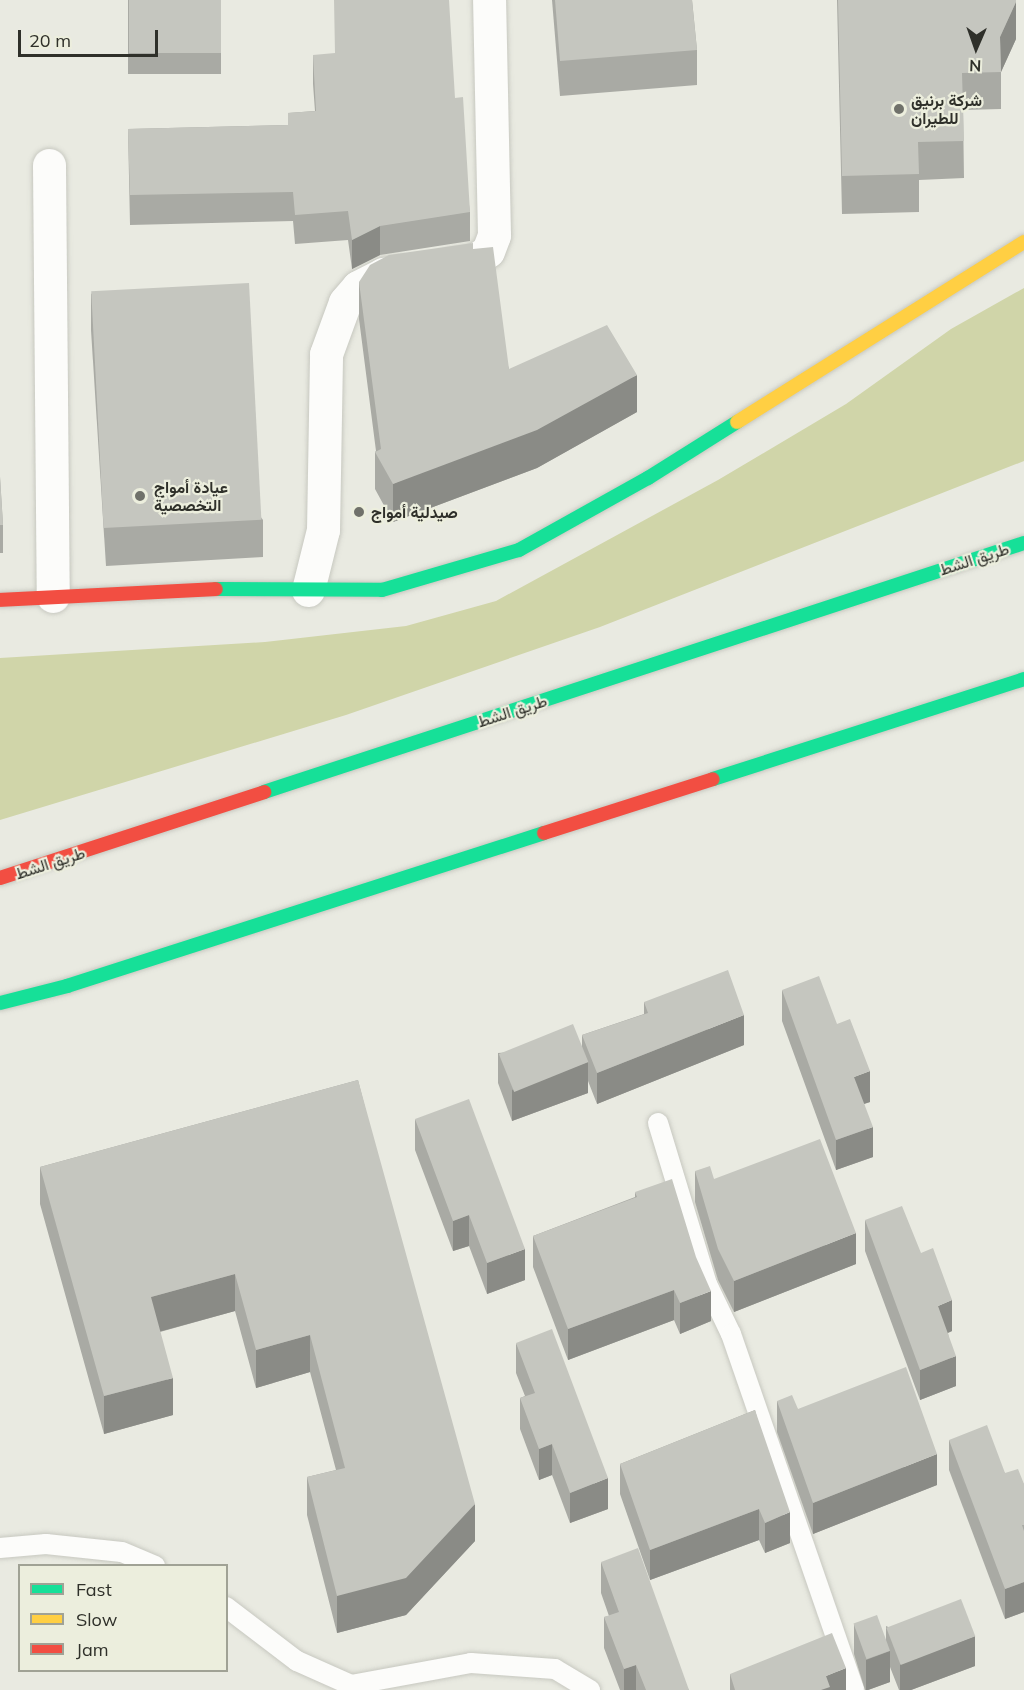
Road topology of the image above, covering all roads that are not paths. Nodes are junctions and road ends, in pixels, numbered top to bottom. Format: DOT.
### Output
graph roads {
  1 [pos="489,0"];
  2 [pos="49,165"];
  3 [pos="1021,247"];
  4 [pos="1024,529"];
  5 [pos="1024,543"];
  6 [pos="985,555"];
  7 [pos="308,590"];
  8 [pos="52,596"];
  9 [pos="0,600"];
  10 [pos="1024,679"];
  11 [pos="0,878"];
  12 [pos="0,1003"];
  13 [pos="658,1123"];
  14 [pos="0,1548"];
  15 [pos="150,1564"];
  16 [pos="228,1609"];
  17 [pos="590,1690"];
  18 [pos="854,1690"];
  1 -- 7 [label="street"];
  2 -- 8 [label="street"];
  3 -- 7 [label="main road"];
  4 -- 6 [label="street"];
  5 -- 6 [label="main road, طريق الشط"];
  6 -- 11 [label="main road, طريق الشط"];
  7 -- 8 [label="main road"];
  8 -- 9 [label="main road"];
  10 -- 12 [label="main road"];
  13 -- 18 [label="lane"];
  14 -- 15 [label="lane"];
  16 -- 17 [label="lane"];
}
